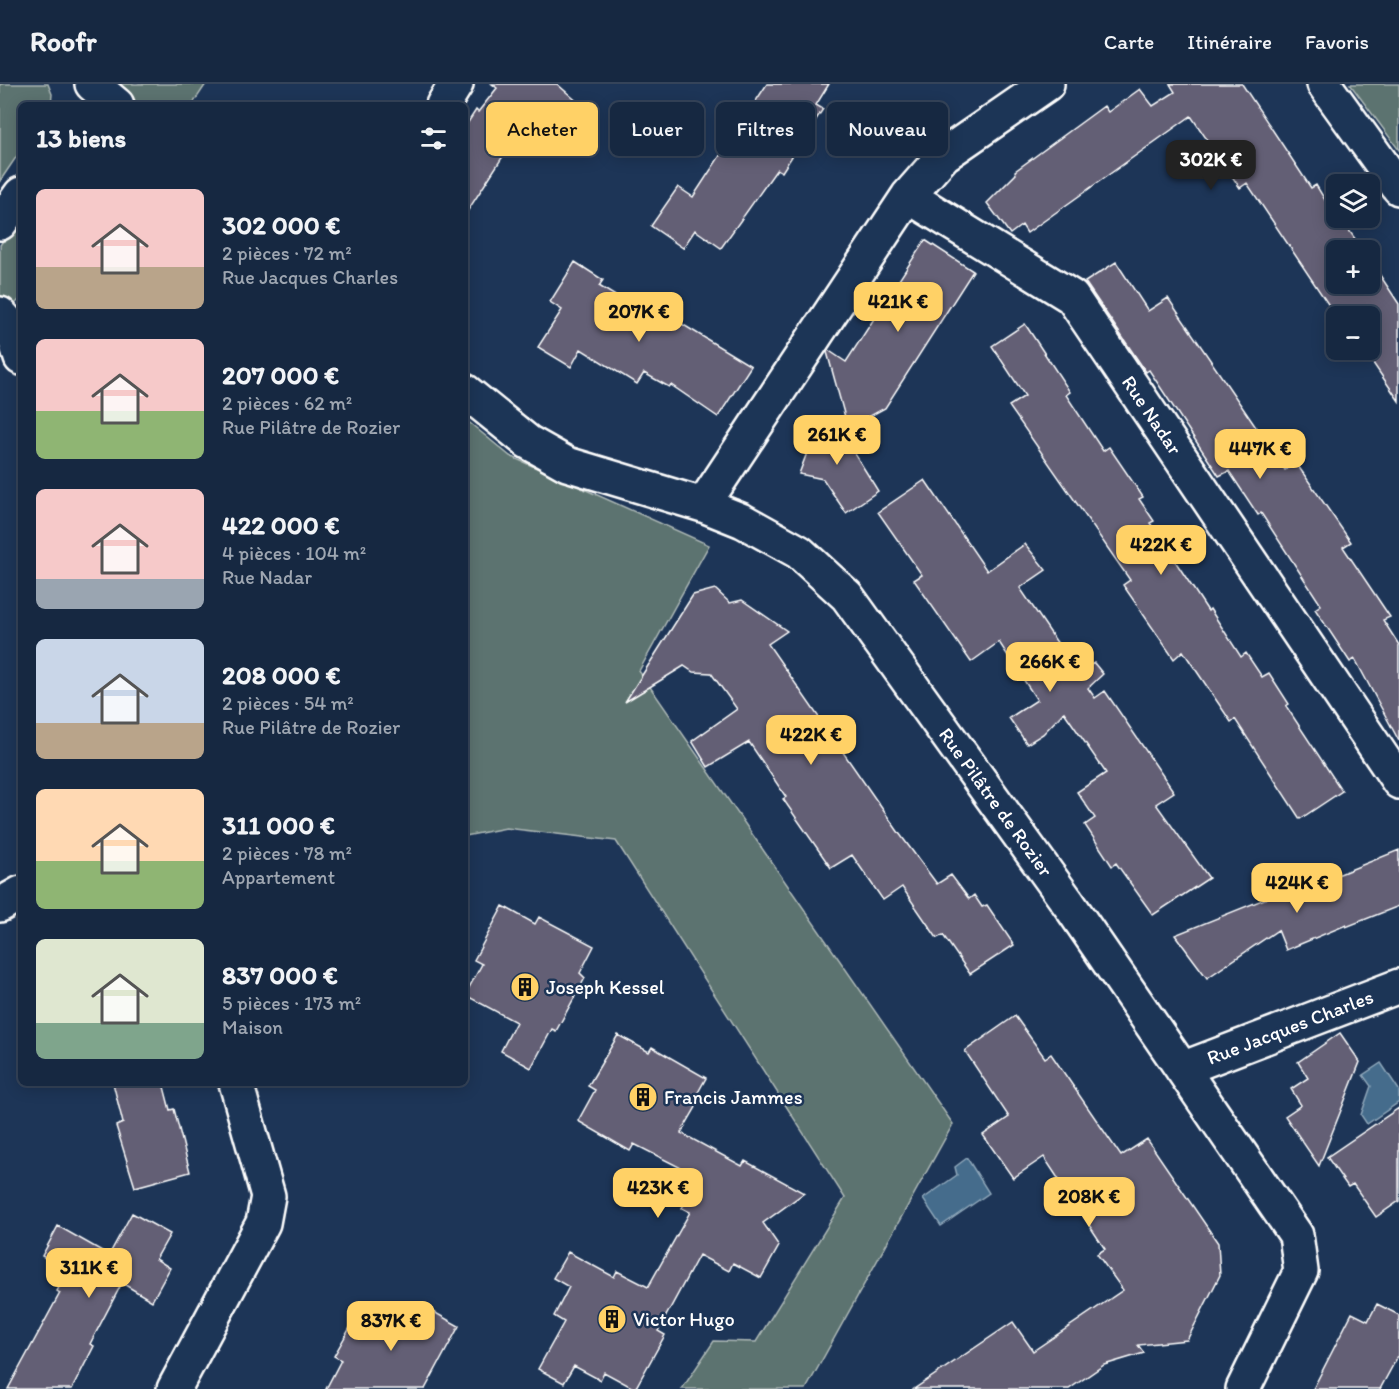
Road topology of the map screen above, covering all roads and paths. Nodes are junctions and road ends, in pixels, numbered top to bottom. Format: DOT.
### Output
graph roads {
  1 [pos="456,84"];
  2 [pos="1047,84"];
  3 [pos="1324,84"];
  4 [pos="444,102"];
  5 [pos="1399,188"];
  6 [pos="908,196"];
  7 [pos="18,198"];
  8 [pos="0,223"];
  9 [pos="0,314"];
  10 [pos="18,348"];
  11 [pos="468,393"];
  12 [pos="704,505"];
  13 [pos="1399,782"];
  14 [pos="18,895"];
  15 [pos="0,905"];
  16 [pos="1399,986"];
  17 [pos="1182,1069"];
  18 [pos="237,1086"];
  19 [pos="174,1389"];
  20 [pos="1243,1389"];
  1 -- 4 [label="street"];
  2 -- 6 [label="street"];
  3 -- 5 [label="street"];
  6 -- 12 [label="street"];
  6 -- 13 [label="street, Rue Nadar"];
  7 -- 8 [label="street"];
  9 -- 10 [label="street"];
  11 -- 12 [label="street, Rue Pilâtre de Rozier"];
  12 -- 17 [label="street, Rue Pilâtre de Rozier"];
  14 -- 15 [label="street"];
  16 -- 17 [label="street, Rue Jacques Charles"];
  17 -- 20 [label="street, Rue Pilâtre de Rozier"];
  18 -- 19 [label="street"];
}
